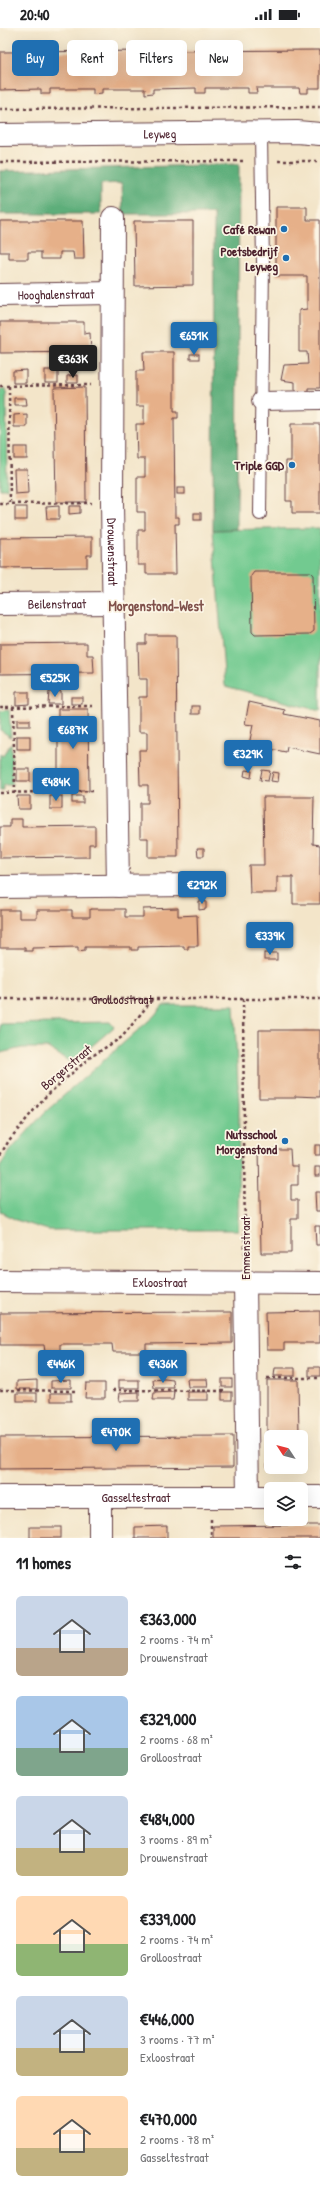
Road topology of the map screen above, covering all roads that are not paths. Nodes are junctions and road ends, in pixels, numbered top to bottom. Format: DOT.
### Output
graph roads {
  1 [pos="261,134"];
  2 [pos="320,134"];
  3 [pos="0,135"];
  4 [pos="113,218"];
  5 [pos="112,293"];
  6 [pos="0,295"];
  7 [pos="320,400"];
  8 [pos="261,401"];
  9 [pos="260,514"];
  10 [pos="114,603"];
  11 [pos="0,604"];
  12 [pos="193,885"];
  13 [pos="118,886"];
  14 [pos="0,887"];
  15 [pos="0,1281"];
  16 [pos="245,1282"];
  17 [pos="320,1283"];
  18 [pos="0,1497"];
  19 [pos="248,1497"];
  20 [pos="264,1497"];
  21 [pos="308,1497"];
  22 [pos="320,1497"];
  23 [pos="100,1498"];
  24 [pos="100,1538"];
  1 -- 2 [label="street, Leyweg"];
  1 -- 3 [label="street, Leyweg"];
  1 -- 8 [label="lane"];
  4 -- 5 [label="street, Drouwenstraat"];
  5 -- 6 [label="street, Hooghalenstraat"];
  5 -- 10 [label="street, Drouwenstraat"];
  7 -- 8 [label="street"];
  8 -- 9 [label="lane"];
  10 -- 11 [label="street, Beilenstraat"];
  10 -- 13 [label="street, Drouwenstraat"];
  12 -- 13 [label="street"];
  13 -- 14 [label="street"];
  15 -- 16 [label="street, Exloostraat"];
  16 -- 17 [label="street, Exloostraat"];
  16 -- 19 [label="street, Emmenstraat"];
  18 -- 23 [label="street, Gasseltestraat"];
  19 -- 20 [label="street, Gasseltestraat"];
  19 -- 23 [label="street, Gasseltestraat"];
  21 -- 22 [label="street"];
  23 -- 24 [label="street"];
}
